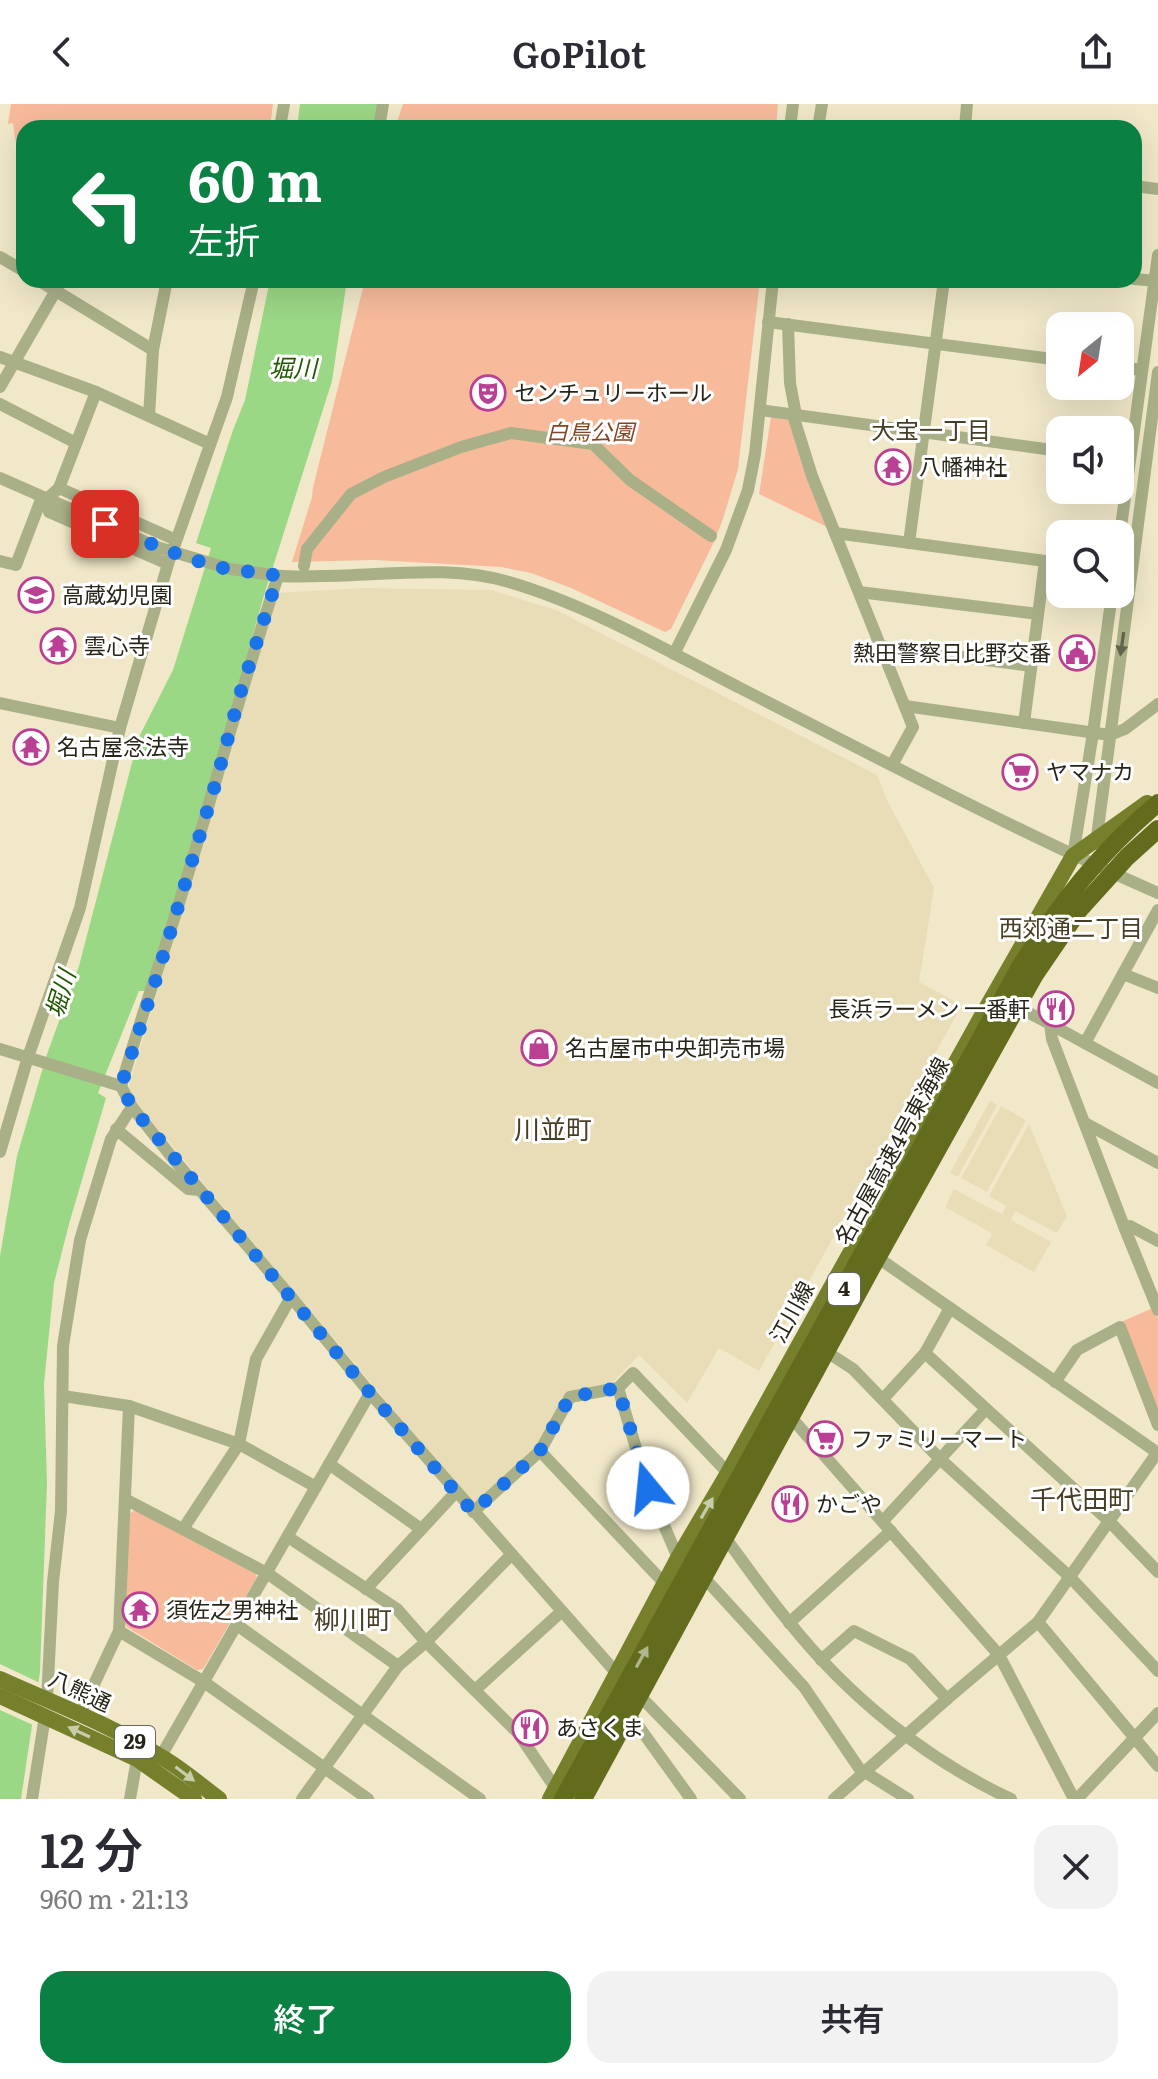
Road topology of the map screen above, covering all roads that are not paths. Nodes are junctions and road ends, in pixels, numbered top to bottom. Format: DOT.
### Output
graph roads {
  1 [pos="1158,255"];
  2 [pos="1156,281"];
  3 [pos="56,288"];
  4 [pos="62,288"];
  5 [pos="165,288"];
  6 [pos="252,288"];
  7 [pos="772,288"];
  8 [pos="943,288"];
  9 [pos="768,322"];
  10 [pos="788,324"];
  11 [pos="936,344"];
  12 [pos="153,350"];
  13 [pos="0,357"];
  14 [pos="1046,358"];
  15 [pos="14,362"];
  16 [pos="1134,369"];
  17 [pos="1142,370"];
  18 [pos="1158,372"];
  19 [pos="0,387"];
  20 [pos="96,392"];
  21 [pos="0,404"];
  22 [pos="760,410"];
  23 [pos="795,415"];
  24 [pos="149,416"];
  25 [pos="1133,416"];
  26 [pos="923,432"];
  27 [pos="76,443"];
  28 [pos="210,444"];
  29 [pos="1046,449"];
  30 [pos="1153,450"];
  31 [pos="0,478"];
  32 [pos="59,488"];
  33 [pos="46,503"];
  34 [pos="703,513"];
  35 [pos="695,525"];
  36 [pos="835,533"];
  37 [pos="711,536"];
  38 [pos="176,540"];
  39 [pos="909,543"];
  40 [pos="0,561"];
  41 [pos="1045,561"];
  42 [pos="168,564"];
  43 [pos="304,566"];
  44 [pos="276,575"];
  45 [pos="859,592"];
  46 [pos="1110,608"];
  47 [pos="1038,614"];
  48 [pos="880,646"];
  49 [pos="674,654"];
  50 [pos="1031,666"];
  51 [pos="0,703"];
  52 [pos="1158,704"];
  53 [pos="905,706"];
  54 [pos="1024,723"];
  55 [pos="120,728"];
  56 [pos="1093,733"];
  57 [pos="1110,735"];
  58 [pos="892,765"];
  59 [pos="1158,795"];
  60 [pos="1158,803"];
  61 [pos="1158,828"];
  62 [pos="1095,842"];
  63 [pos="1073,856"];
  64 [pos="1099,868"];
  65 [pos="1158,893"];
  66 [pos="1158,910"];
  67 [pos="1123,974"];
  68 [pos="1158,988"];
  69 [pos="1018,1007"];
  70 [pos="1050,1024"];
  71 [pos="1085,1043"];
  72 [pos="0,1049"];
  73 [pos="32,1058"];
  74 [pos="1158,1083"];
  75 [pos="119,1085"];
  76 [pos="132,1107"];
  77 [pos="1085,1123"];
  78 [pos="116,1129"];
  79 [pos="0,1152"];
  80 [pos="1158,1163"];
  81 [pos="200,1190"];
  82 [pos="1125,1229"];
  83 [pos="1158,1241"];
  84 [pos="884,1262"];
  85 [pos="291,1297"];
  86 [pos="950,1308"];
  87 [pos="1158,1310"];
  88 [pos="925,1353"];
  89 [pos="833,1356"];
  90 [pos="1055,1382"];
  91 [pos="618,1388"];
  92 [pos="370,1393"];
  93 [pos="63,1396"];
  94 [pos="883,1399"];
  95 [pos="129,1406"];
  96 [pos="986,1409"];
  97 [pos="796,1423"];
  98 [pos="1158,1425"];
  99 [pos="239,1444"];
  100 [pos="540,1451"];
  101 [pos="1158,1453"];
  102 [pos="940,1459"];
  103 [pos="329,1464"];
  104 [pos="728,1473"];
  105 [pos="316,1487"];
  106 [pos="456,1492"];
  107 [pos="125,1499"];
  108 [pos="473,1512"];
  109 [pos="1109,1521"];
  110 [pos="887,1526"];
  111 [pos="183,1529"];
  112 [pos="421,1529"];
  113 [pos="288,1537"];
  114 [pos="730,1544"];
  115 [pos="511,1555"];
  116 [pos="678,1558"];
  117 [pos="1158,1572"];
  118 [pos="267,1573"];
  119 [pos="1070,1577"];
  120 [pos="664,1583"];
  121 [pos="709,1583"];
  122 [pos="366,1589"];
  123 [pos="561,1612"];
  124 [pos="1038,1622"];
  125 [pos="789,1623"];
  126 [pos="237,1625"];
  127 [pos="119,1631"];
  128 [pos="426,1642"];
  129 [pos="999,1655"];
  130 [pos="821,1660"];
  131 [pos="398,1666"];
  132 [pos="1158,1671"];
  133 [pos="616,1673"];
  134 [pos="0,1679"];
  135 [pos="204,1682"];
  136 [pos="475,1690"];
  137 [pos="0,1696"];
  138 [pos="947,1699"];
  139 [pos="645,1700"];
  140 [pos="43,1707"];
  141 [pos="1158,1713"];
  142 [pos="80,1714"];
  143 [pos="363,1714"];
  144 [pos="634,1720"];
  145 [pos="906,1736"];
  146 [pos="1135,1738"];
  147 [pos="161,1756"];
  148 [pos="137,1759"];
  149 [pos="1158,1766"];
  150 [pos="324,1768"];
  151 [pos="864,1773"];
  152 [pos="884,1785"];
  153 [pos="557,1796"];
  154 [pos="32,1799"];
  155 [pos="130,1799"];
  156 [pos="194,1799"];
  157 [pos="219,1799"];
  158 [pos="302,1799"];
  159 [pos="368,1799"];
  160 [pos="480,1799"];
  161 [pos="583,1799"];
  162 [pos="591,1799"];
  163 [pos="691,1799"];
  164 [pos="740,1799"];
  165 [pos="834,1799"];
  166 [pos="888,1799"];
  167 [pos="908,1799"];
  168 [pos="1011,1799"];
  169 [pos="1076,1799"];
  1 -- 2 [label="street"];
  2 -- 17 [label="street"];
  3 -- 15 [label="street"];
  4 -- 12 [label="street"];
  5 -- 12 [label="street"];
  6 -- 28 [label="street"];
  7 -- 9 [label="street"];
  8 -- 11 [label="street"];
  9 -- 10 [label="street"];
  9 -- 22 [label="street"];
  10 -- 11 [label="street"];
  10 -- 23 [label="street"];
  11 -- 14 [label="street"];
  11 -- 26 [label="street"];
  12 -- 24 [label="street"];
  13 -- 15 [label="street"];
  15 -- 19 [label="street"];
  15 -- 20 [label="street"];
  16 -- 17 [label="street"];
  17 -- 25 [label="street"];
  18 -- 30 [label="street"];
  20 -- 24 [label="street"];
  20 -- 27 [label="street"];
  21 -- 27 [label="street"];
  22 -- 23 [label="street"];
  22 -- 49 [label="street"];
  23 -- 26 [label="street"];
  23 -- 36 [label="street"];
  24 -- 28 [label="street"];
  26 -- 29 [label="street"];
  26 -- 39 [label="street"];
  27 -- 32 [label="street"];
  28 -- 38 [label="street"];
  30 -- 57 [label="street, one-way"];
  31 -- 33 [label="street"];
  32 -- 33 [label="street"];
  32 -- 38 [label="street"];
  33 -- 40 [label="street"];
  33 -- 42 [label="street"];
  33 -- 44 [label="street, bridge"];
  34 -- 35 [label="street"];
  35 -- 37 [label="street"];
  35 -- 43 [label="street"];
  36 -- 39 [label="street"];
  36 -- 45 [label="street"];
  38 -- 42 [label="street"];
  39 -- 41 [label="street"];
  41 -- 47 [label="street"];
  42 -- 55 [label="street"];
  44 -- 49 [label="street"];
  44 -- 75 [label="street"];
  45 -- 47 [label="street"];
  45 -- 48 [label="street"];
  46 -- 56 [label="street"];
  47 -- 50 [label="street"];
  48 -- 50 [label="street"];
  48 -- 53 [label="street"];
  49 -- 58 [label="street"];
  50 -- 54 [label="street"];
  51 -- 55 [label="street"];
  52 -- 57 [label="street"];
  53 -- 54 [label="street"];
  53 -- 58 [label="street"];
  54 -- 56 [label="street"];
  55 -- 73 [label="street"];
  56 -- 57 [label="street"];
  56 -- 63 [label="street"];
  57 -- 62 [label="street"];
  58 -- 63 [label="street"];
  59 -- 62 [label="main road, 江川線"];
  153 -- 60 [label="highway, 名古屋高速4号東海線 / 4, one-way, bridge"];
  61 -- 64 [label="main road"];
  61 -- 161 [label="highway, 名古屋高速4号東海線 / 4, bridge"];
  62 -- 63 [label="main road, 江川線"];
  62 -- 64 [label="street"];
  63 -- 64 [label="street"];
  63 -- 104 [label="main road, 江川線"];
  64 -- 65 [label="street"];
  64 -- 69 [label="main road"];
  66 -- 67 [label="street"];
  67 -- 68 [label="street"];
  67 -- 71 [label="street"];
  69 -- 70 [label="street"];
  69 -- 84 [label="main road"];
  70 -- 71 [label="street"];
  70 -- 77 [label="street"];
  71 -- 74 [label="street"];
  72 -- 73 [label="street"];
  73 -- 75 [label="street"];
  73 -- 79 [label="street"];
  75 -- 76 [label="street"];
  76 -- 78 [label="street"];
  76 -- 81 [label="street"];
  77 -- 80 [label="street"];
  77 -- 82 [label="street"];
  78 -- 81 [label="street"];
  78 -- 93 [label="street"];
  81 -- 85 [label="street"];
  82 -- 83 [label="street"];
  82 -- 87 [label="street"];
  84 -- 86 [label="street"];
  84 -- 89 [label="main road"];
  85 -- 92 [label="street"];
  85 -- 99 [label="street"];
  86 -- 88 [label="street"];
  86 -- 90 [label="street"];
  88 -- 94 [label="street"];
  88 -- 96 [label="street"];
  89 -- 94 [label="street"];
  89 -- 97 [label="main road"];
  90 -- 98 [label="street"];
  90 -- 101 [label="street"];
  91 -- 100 [label="street"];
  91 -- 104 [label="street"];
  91 -- 116 [label="street"];
  92 -- 103 [label="street"];
  92 -- 106 [label="street"];
  93 -- 95 [label="street"];
  93 -- 140 [label="street"];
  94 -- 102 [label="street"];
  95 -- 99 [label="street"];
  95 -- 107 [label="street"];
  96 -- 102 [label="street"];
  96 -- 109 [label="street"];
  97 -- 110 [label="street"];
  97 -- 114 [label="main road"];
  99 -- 105 [label="street"];
  99 -- 111 [label="street"];
  100 -- 108 [label="street"];
  100 -- 120 [label="street"];
  101 -- 109 [label="street"];
  102 -- 110 [label="street"];
  102 -- 119 [label="street"];
  103 -- 105 [label="street"];
  103 -- 112 [label="street"];
  116 -- 104 [label="main road, 江川線, one-way"];
  105 -- 113 [label="street"];
  106 -- 108 [label="street"];
  106 -- 112 [label="street"];
  107 -- 111 [label="street"];
  107 -- 127 [label="street"];
  108 -- 115 [label="street"];
  109 -- 117 [label="street"];
  109 -- 119 [label="street"];
  110 -- 125 [label="street"];
  110 -- 129 [label="street"];
  111 -- 118 [label="street"];
  112 -- 122 [label="street"];
  113 -- 118 [label="street"];
  113 -- 122 [label="street"];
  114 -- 121 [label="main road"];
  114 -- 125 [label="street"];
  115 -- 123 [label="street"];
  115 -- 128 [label="street"];
  116 -- 120 [label="main road, 江川線"];
  118 -- 126 [label="street"];
  118 -- 131 [label="street"];
  119 -- 124 [label="street"];
  119 -- 132 [label="street"];
  120 -- 133 [label="main road, 江川線"];
  121 -- 139 [label="main road"];
  121 -- 151 [label="street"];
  122 -- 128 [label="street"];
  123 -- 133 [label="street"];
  123 -- 136 [label="street"];
  124 -- 129 [label="street"];
  124 -- 146 [label="street"];
  125 -- 130 [label="street"];
  126 -- 135 [label="street"];
  126 -- 143 [label="street"];
  127 -- 135 [label="street"];
  127 -- 142 [label="street"];
  128 -- 131 [label="street"];
  128 -- 136 [label="street"];
  129 -- 138 [label="street"];
  129 -- 169 [label="street"];
  130 -- 138 [label="street"];
  130 -- 145 [label="street"];
  131 -- 143 [label="street"];
  133 -- 139 [label="street"];
  133 -- 153 [label="main road, 江川線"];
  134 -- 140 [label="main road, 八熊通 / 29"];
  135 -- 147 [label="street"];
  135 -- 150 [label="street"];
  136 -- 153 [label="street"];
  137 -- 140 [label="main road, 八熊通 / 29"];
  138 -- 145 [label="street"];
  139 -- 144 [label="main road"];
  139 -- 164 [label="street"];
  140 -- 142 [label="main road, 八熊通 / 29"];
  148 -- 140 [label="main road, 八熊通 / 29, one-way"];
  140 -- 154 [label="street"];
  141 -- 146 [label="street"];
  142 -- 147 [label="main road, 八熊通 / 29"];
  143 -- 150 [label="street"];
  143 -- 160 [label="street"];
  144 -- 162 [label="main road"];
  144 -- 163 [label="street"];
  145 -- 151 [label="street"];
  145 -- 168 [label="street"];
  146 -- 149 [label="street"];
  146 -- 169 [label="street"];
  147 -- 157 [label="main road, 八熊通 / 29, one-way"];
  148 -- 155 [label="street"];
  148 -- 156 [label="main road, 八熊通 / 29"];
  150 -- 158 [label="street"];
  150 -- 159 [label="street"];
  151 -- 152 [label="street"];
  151 -- 165 [label="street"];
  152 -- 166 [label="street"];
  152 -- 167 [label="street"];
}
